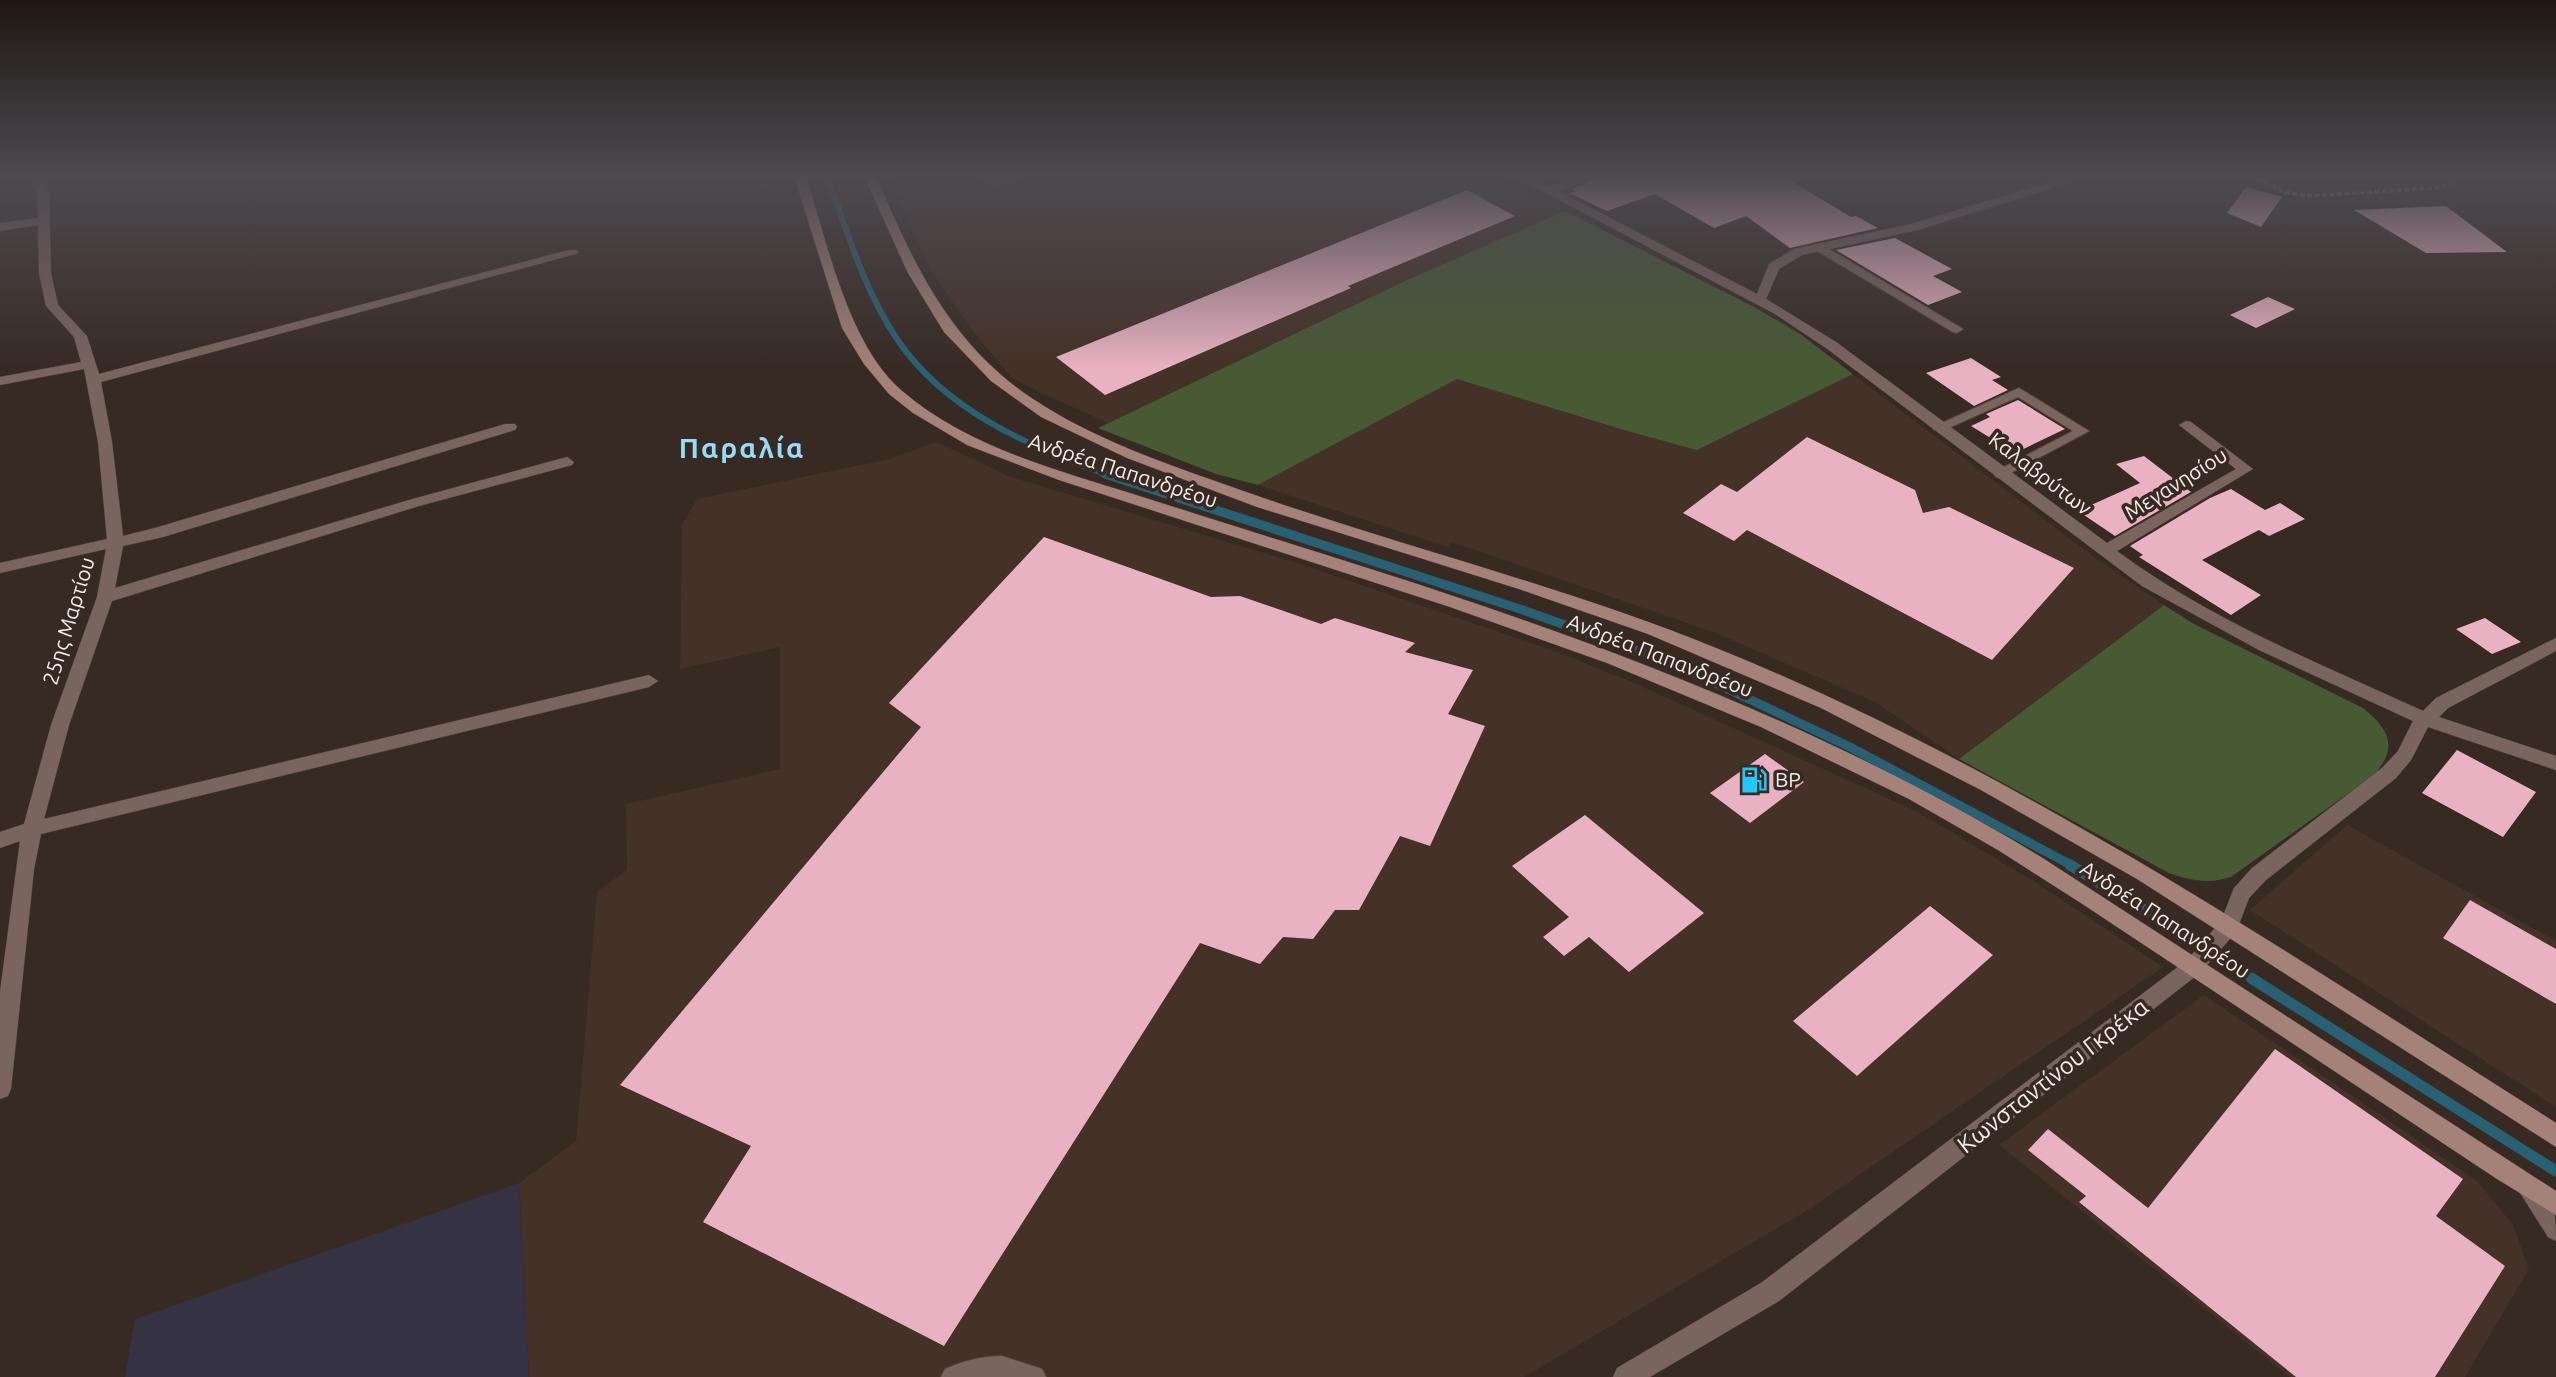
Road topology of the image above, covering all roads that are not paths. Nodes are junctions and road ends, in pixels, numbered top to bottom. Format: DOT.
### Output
graph roads {
  1 [pos="44,240"];
  2 [pos="821,240"];
  3 [pos="899,240"];
  4 [pos="1643,240"];
  5 [pos="1850,240"];
  6 [pos="1818,247"];
  7 [pos="573,253"];
  8 [pos="1759,300"];
  9 [pos="1957,329"];
  10 [pos="92,372"];
  11 [pos="0,381"];
  12 [pos="2186,425"];
  13 [pos="510,427"];
  14 [pos="1939,427"];
  15 [pos="566,462"];
  16 [pos="2001,474"];
  17 [pos="115,544"];
  18 [pos="2106,551"];
  19 [pos="0,568"];
  20 [pos="105,597"];
  21 [pos="2556,644"];
  22 [pos="649,681"];
  23 [pos="2425,719"];
  24 [pos="2556,763"];
  25 [pos="32,829"];
  26 [pos="0,840"];
  27 [pos="2229,926"];
  28 [pos="2194,966"];
  29 [pos="0,1089"];
  30 [pos="2556,1136"];
  31 [pos="2528,1186"];
  32 [pos="2556,1204"];
  33 [pos="2556,1229"];
  34 [pos="953,1377"];
  35 [pos="1034,1377"];
  36 [pos="1626,1377"];
  1 -- 10 [label="street, 25ης Μαρτίου"];
  2 -- 28 [label="main road, Ανδρέα Παπανδρέου"];
  3 -- 27 [label="main road, Ανδρέα Παπανδρέου"];
  4 -- 8 [label="street, Καλαβρύτων"];
  5 -- 6 [label="street"];
  6 -- 8 [label="street"];
  6 -- 9 [label="lane"];
  7 -- 10 [label="street"];
  8 -- 14 [label="street, Καλαβρύτων"];
  10 -- 11 [label="street"];
  10 -- 17 [label="street, 25ης Μαρτίου"];
  12 -- 18 [label="street, Μεγανησίου"];
  13 -- 17 [label="street"];
  14 -- 16 [label="street, Καλαβρύτων"];
  14 -- 16 [label="lane"];
  15 -- 20 [label="street"];
  16 -- 18 [label="street, Καλαβρύτων"];
  17 -- 19 [label="street"];
  17 -- 20 [label="street, 25ης Μαρτίου"];
  18 -- 23 [label="street, Καλαβρύτων"];
  20 -- 25 [label="street, 25ης Μαρτίου"];
  21 -- 23 [label="street"];
  22 -- 25 [label="street"];
  23 -- 24 [label="street, Καλαβρύτων"];
  23 -- 27 [label="street, Κωνσταντίνου Γκρέκα"];
  25 -- 26 [label="street"];
  25 -- 29 [label="street, 25ης Μαρτίου"];
  27 -- 28 [label="street, Κωνσταντίνου Γκρέκα"];
  27 -- 30 [label="main road, Ανδρέα Παπανδρέου"];
  28 -- 31 [label="main road, Ανδρέα Παπανδρέου"];
  28 -- 36 [label="street, Κωνσταντίνου Γκρέκα"];
  31 -- 32 [label="main road, Ανδρέα Παπανδρέου"];
  31 -- 33 [label="street"];
  34 -- 35 [label="lane"];
}
